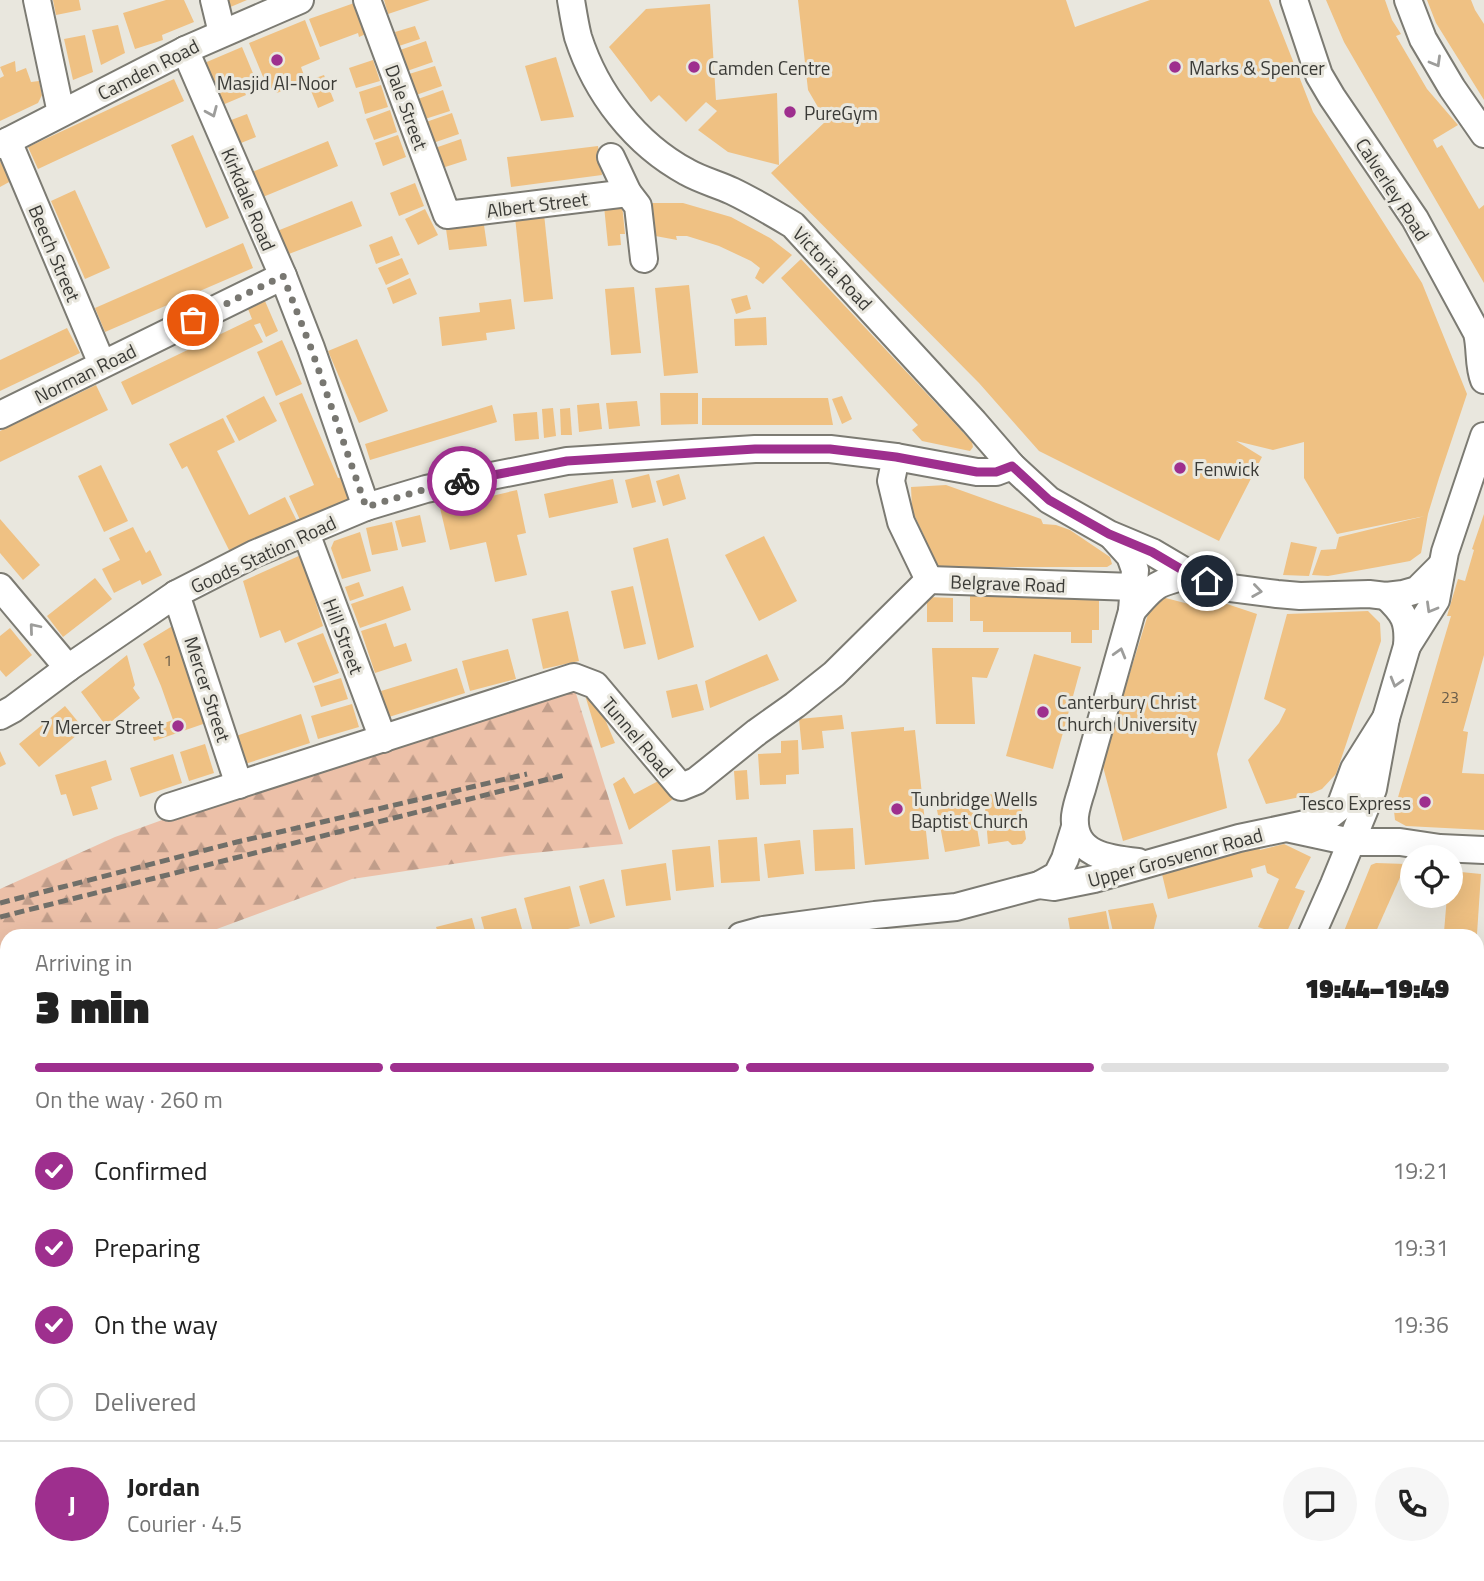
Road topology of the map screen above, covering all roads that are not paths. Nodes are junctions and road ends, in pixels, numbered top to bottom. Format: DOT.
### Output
graph roads {
  1 [pos="37,0"];
  2 [pos="214,0"];
  3 [pos="300,0"];
  4 [pos="367,0"];
  5 [pos="571,0"];
  6 [pos="1294,0"];
  7 [pos="1408,0"];
  8 [pos="222,33"];
  9 [pos="185,50"];
  10 [pos="61,113"];
  11 [pos="1484,134"];
  12 [pos="4,143"];
  13 [pos="611,157"];
  14 [pos="628,193"];
  15 [pos="447,215"];
  16 [pos="644,260"];
  17 [pos="283,276"];
  18 [pos="103,364"];
  19 [pos="1484,380"];
  20 [pos="0,415"];
  21 [pos="1484,436"];
  22 [pos="896,457"];
  23 [pos="1012,466"];
  24 [pos="366,507"];
  25 [pos="306,533"];
  26 [pos="1109,534"];
  27 [pos="1441,566"];
  28 [pos="1191,575"];
  29 [pos="929,580"];
  30 [pos="0,587"];
  31 [pos="176,594"];
  32 [pos="1386,596"];
  33 [pos="1133,599"];
  34 [pos="1407,646"];
  35 [pos="68,668"];
  36 [pos="6,713"];
  37 [pos="1386,718"];
  38 [pos="383,739"];
  39 [pos="239,785"];
  40 [pos="1373,789"];
  41 [pos="169,807"];
  42 [pos="1075,827"];
  43 [pos="1286,828"];
  44 [pos="1351,842"];
  45 [pos="1396,842"];
  46 [pos="1484,849"];
  47 [pos="1150,863"];
  48 [pos="1335,884"];
  49 [pos="1039,885"];
  50 [pos="770,929"];
  51 [pos="1314,929"];
  1 -- 10 [label="street"];
  2 -- 8 [label="street"];
  3 -- 8 [label="street, Camden Road"];
  4 -- 15 [label="street, Dale Street"];
  5 -- 23 [label="street, Victoria Road"];
  6 -- 19 [label="street, Calverley Road"];
  7 -- 11 [label="street, one-way"];
  8 -- 9 [label="street, Camden Road"];
  9 -- 10 [label="street, Camden Road"];
  9 -- 17 [label="street, Kirkdale Road, one-way"];
  10 -- 12 [label="street, Camden Road"];
  12 -- 18 [label="street, Beech Street"];
  13 -- 14 [label="street"];
  14 -- 15 [label="street, Albert Street"];
  14 -- 16 [label="street"];
  17 -- 18 [label="street, Norman Road"];
  17 -- 24 [label="street, Kirkdale Road"];
  18 -- 20 [label="street, Norman Road"];
  21 -- 27 [label="street"];
  22 -- 23 [label="street, Goods Station Road"];
  22 -- 24 [label="street, Goods Station Road"];
  22 -- 29 [label="street, Belgrave Road"];
  23 -- 26 [label="street"];
  24 -- 25 [label="street, Goods Station Road"];
  25 -- 31 [label="street, Goods Station Road"];
  25 -- 38 [label="street, Hill Street"];
  26 -- 28 [label="street"];
  26 -- 33 [label="street"];
  27 -- 32 [label="street"];
  27 -- 34 [label="street, one-way"];
  28 -- 32 [label="street, one-way"];
  28 -- 33 [label="street"];
  29 -- 33 [label="street, Belgrave Road"];
  29 -- 38 [label="street, Tunnel Road"];
  35 -- 30 [label="street, one-way"];
  31 -- 35 [label="street, Goods Station Road"];
  31 -- 39 [label="street, Mercer Street"];
  32 -- 34 [label="street"];
  42 -- 33 [label="street, Upper Grosvenor Road, one-way"];
  34 -- 37 [label="street, one-way"];
  35 -- 36 [label="street, Goods Station Road"];
  37 -- 40 [label="street"];
  37 -- 43 [label="street"];
  38 -- 39 [label="street, Tunnel Road"];
  39 -- 41 [label="street, Tunnel Road"];
  40 -- 44 [label="street"];
  40 -- 45 [label="street"];
  42 -- 47 [label="street"];
  42 -- 49 [label="street, Upper Grosvenor Road"];
  43 -- 44 [label="street, Upper Grosvenor Road"];
  43 -- 47 [label="street, Upper Grosvenor Road"];
  43 -- 48 [label="street"];
  44 -- 45 [label="street, Upper Grosvenor Road"];
  44 -- 48 [label="street"];
  45 -- 46 [label="street, Upper Grosvenor Road"];
  47 -- 49 [label="street, Upper Grosvenor Road"];
  48 -- 51 [label="street"];
  49 -- 50 [label="street, Upper Grosvenor Road"];
}
